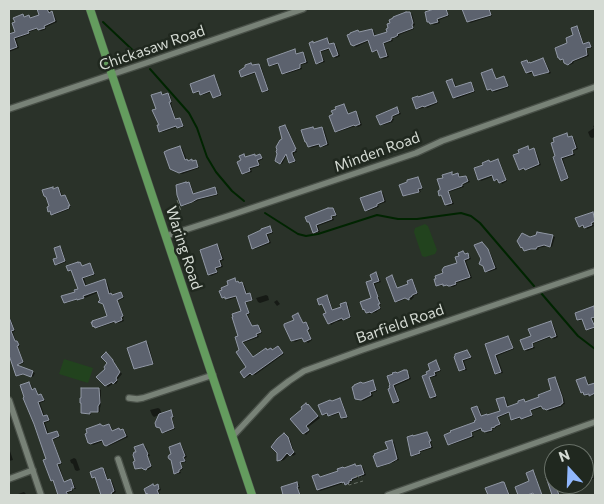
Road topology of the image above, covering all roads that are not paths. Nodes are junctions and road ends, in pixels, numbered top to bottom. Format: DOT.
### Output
graph roads {
  1 [pos="90,9"];
  2 [pos="303,9"];
  3 [pos="112,75"];
  4 [pos="595,87"];
  5 [pos="9,109"];
  6 [pos="166,236"];
  7 [pos="595,271"];
  8 [pos="212,375"];
  9 [pos="129,398"];
  10 [pos="9,400"];
  11 [pos="595,422"];
  12 [pos="233,436"];
  13 [pos="118,460"];
  14 [pos="33,470"];
  15 [pos="9,479"];
  16 [pos="41,495"];
  17 [pos="130,495"];
  18 [pos="252,495"];
  19 [pos="388,495"];
  1 -- 3 [label="main road, Waring Road"];
  2 -- 3 [label="street, Chickasaw Road"];
  3 -- 5 [label="street, Chickasaw Road"];
  3 -- 6 [label="main road, Waring Road"];
  4 -- 6 [label="street, Minden Road"];
  6 -- 8 [label="main road, Waring Road"];
  7 -- 12 [label="street, Barfield Road"];
  8 -- 9 [label="street"];
  8 -- 12 [label="main road, Waring Road"];
  10 -- 14 [label="street"];
  11 -- 19 [label="street"];
  12 -- 18 [label="main road, Waring Road"];
  13 -- 17 [label="street"];
  14 -- 15 [label="street"];
  14 -- 16 [label="street"];
}
